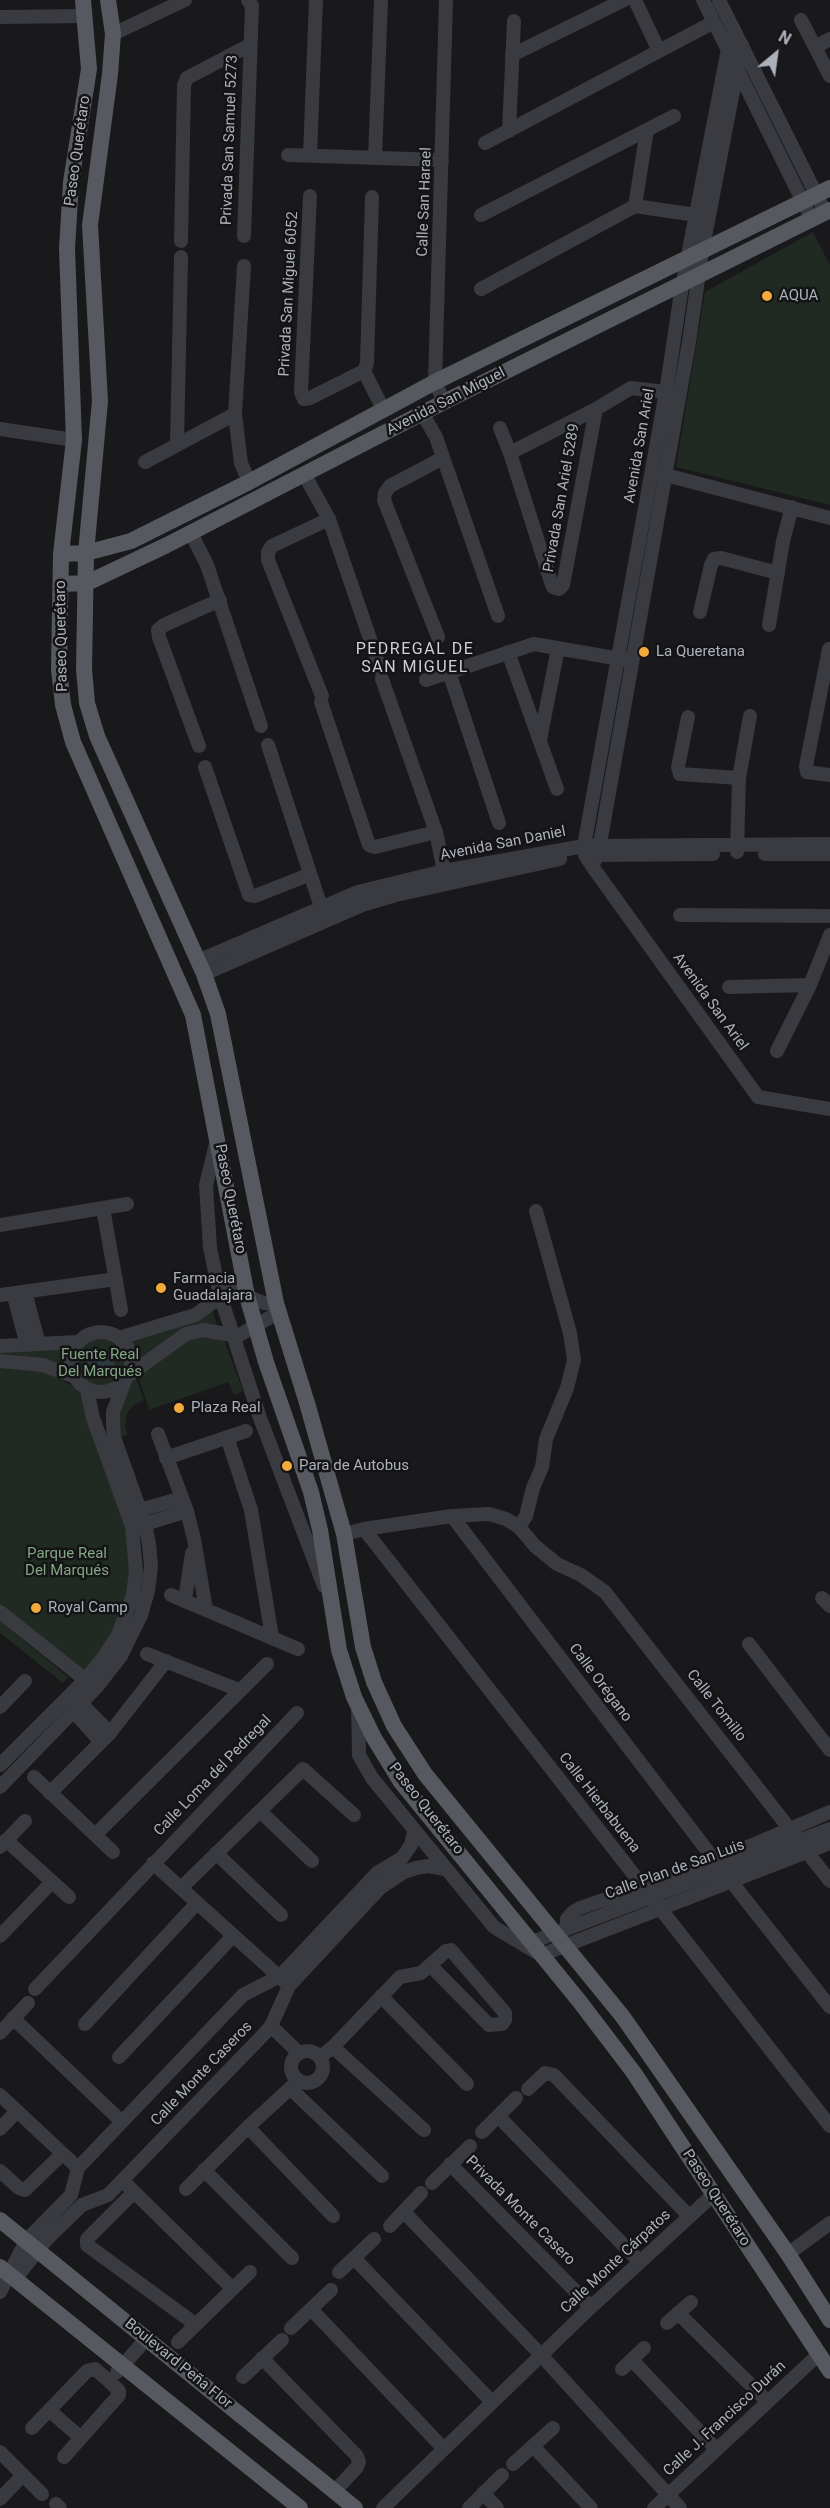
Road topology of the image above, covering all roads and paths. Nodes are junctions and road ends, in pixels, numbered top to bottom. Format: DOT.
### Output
graph roads {
  1 [pos="108,0"];
  2 [pos="185,0"];
  3 [pos="248,0"];
  4 [pos="316,0"];
  5 [pos="381,0"];
  6 [pos="446,0"];
  7 [pos="624,0"];
  8 [pos="635,0"];
  9 [pos="703,0"];
  10 [pos="719,0"];
  11 [pos="84,8"];
  12 [pos="0,17"];
  13 [pos="801,20"];
  14 [pos="514,21"];
  15 [pos="714,21"];
  16 [pos="113,34"];
  17 [pos="830,39"];
  18 [pos="250,45"];
  19 [pos="735,47"];
  20 [pos="815,47"];
  21 [pos="659,51"];
  22 [pos="512,55"];
  23 [pos="736,66"];
  24 [pos="830,76"];
  25 [pos="674,116"];
  26 [pos="647,130"];
  27 [pos="509,131"];
  28 [pos="485,143"];
  29 [pos="288,155"];
  30 [pos="310,155"];
  31 [pos="375,158"];
  32 [pos="442,160"];
  33 [pos="817,195"];
  34 [pos="310,196"];
  35 [pos="372,197"];
  36 [pos="635,206"];
  37 [pos="822,214"];
  38 [pos="481,215"];
  39 [pos="696,215"];
  40 [pos="244,236"];
  41 [pos="181,241"];
  42 [pos="695,255"];
  43 [pos="181,257"];
  44 [pos="244,266"];
  45 [pos="699,276"];
  46 [pos="682,285"];
  47 [pos="481,289"];
  48 [pos="364,370"];
  49 [pos="435,382"];
  50 [pos="666,392"];
  51 [pos="444,402"];
  52 [pos="383,409"];
  53 [pos="596,409"];
  54 [pos="422,413"];
  55 [pos="235,414"];
  56 [pos="500,428"];
  57 [pos="0,429"];
  58 [pos="74,440"];
  59 [pos="177,444"];
  60 [pos="510,453"];
  61 [pos="443,458"];
  62 [pos="145,462"];
  63 [pos="658,473"];
  64 [pos="304,474"];
  65 [pos="249,482"];
  66 [pos="792,507"];
  67 [pos="830,518"];
  68 [pos="328,519"];
  69 [pos="191,533"];
  70 [pos="86,553"];
  71 [pos="62,554"];
  72 [pos="778,573"];
  73 [pos="61,584"];
  74 [pos="87,584"];
  75 [pos="220,600"];
  76 [pos="700,612"];
  77 [pos="498,616"];
  78 [pos="769,625"];
  79 [pos="438,638"];
  80 [pos="558,648"];
  81 [pos="829,649"];
  82 [pos="508,652"];
  83 [pos="625,660"];
  84 [pos="449,672"];
  85 [pos="426,680"];
  86 [pos="750,716"];
  87 [pos="688,717"];
  88 [pos="261,726"];
  89 [pos="540,740"];
  90 [pos="268,745"];
  91 [pos="199,746"];
  92 [pos="206,767"];
  93 [pos="830,775"];
  94 [pos="739,778"];
  95 [pos="557,789"];
  96 [pos="499,823"];
  97 [pos="436,832"];
  98 [pos="830,844"];
  99 [pos="737,850"];
  100 [pos="592,853"];
  101 [pos="830,854"];
  102 [pos="444,871"];
  103 [pos="309,875"];
  104 [pos="395,889"];
  105 [pos="322,910"];
  106 [pos="680,915"];
  107 [pos="830,916"];
  108 [pos="830,935"];
  109 [pos="201,968"];
  110 [pos="810,985"];
  111 [pos="729,987"];
  112 [pos="777,1051"];
  113 [pos="830,1109"];
  114 [pos="218,1135"];
  115 [pos="127,1204"];
  116 [pos="103,1208"];
  117 [pos="536,1211"];
  118 [pos="0,1226"];
  119 [pos="116,1279"];
  120 [pos="13,1294"];
  121 [pos="220,1295"];
  122 [pos="247,1296"];
  123 [pos="277,1308"];
  124 [pos="121,1310"];
  125 [pos="255,1325"];
  126 [pos="232,1336"];
  127 [pos="119,1338"];
  128 [pos="77,1342"];
  129 [pos="33,1344"];
  130 [pos="0,1346"];
  131 [pos="0,1361"];
  132 [pos="75,1377"];
  133 [pos="126,1379"];
  134 [pos="87,1390"];
  135 [pos="246,1431"];
  136 [pos="158,1434"];
  137 [pos="227,1437"];
  138 [pos="166,1458"];
  139 [pos="184,1504"];
  140 [pos="452,1516"];
  141 [pos="143,1517"];
  142 [pos="519,1527"];
  143 [pos="364,1529"];
  144 [pos="344,1534"];
  145 [pos="194,1539"];
  146 [pos="171,1595"];
  147 [pos="185,1600"];
  148 [pos="331,1603"];
  149 [pos="206,1610"];
  150 [pos="0,1611"];
  151 [pos="272,1637"];
  152 [pos="749,1644"];
  153 [pos="298,1649"];
  154 [pos="147,1654"];
  155 [pos="166,1661"];
  156 [pos="267,1664"];
  157 [pos="25,1681"];
  158 [pos="91,1684"];
  159 [pos="239,1690"];
  160 [pos="2,1701"];
  161 [pos="358,1704"];
  162 [pos="78,1709"];
  163 [pos="297,1713"];
  164 [pos="106,1737"];
  165 [pos="830,1750"];
  166 [pos="0,1766"];
  167 [pos="34,1777"];
  168 [pos="0,1787"];
  169 [pos="50,1793"];
  170 [pos="260,1811"];
  171 [pos="830,1812"];
  172 [pos="354,1815"];
  173 [pos="25,1821"];
  174 [pos="791,1828"];
  175 [pos="830,1829"];
  176 [pos="414,1832"];
  177 [pos="95,1835"];
  178 [pos="830,1843"];
  179 [pos="3,1844"];
  180 [pos="803,1847"];
  181 [pos="113,1852"];
  182 [pos="216,1853"];
  183 [pos="312,1861"];
  184 [pos="153,1863"];
  185 [pos="445,1869"];
  186 [pos="722,1870"];
  187 [pos="830,1881"];
  188 [pos="51,1882"];
  189 [pos="181,1888"];
  190 [pos="69,1897"];
  191 [pos="650,1897"];
  192 [pos="197,1903"];
  193 [pos="281,1915"];
  194 [pos="563,1935"];
  195 [pos="0,1936"];
  196 [pos="233,1936"];
  197 [pos="537,1948"];
  198 [pos="430,1965"];
  199 [pos="284,1981"];
  200 [pos="35,1989"];
  201 [pos="381,1996"];
  202 [pos="28,2003"];
  203 [pos="830,2007"];
  204 [pos="14,2018"];
  205 [pos="85,2024"];
  206 [pos="268,2030"];
  207 [pos="0,2033"];
  208 [pos="333,2047"];
  209 [pos="296,2056"];
  210 [pos="119,2057"];
  211 [pos="320,2057"];
  212 [pos="467,2084"];
  213 [pos="295,2085"];
  214 [pos="528,2089"];
  215 [pos="0,2096"];
  216 [pos="516,2098"];
  217 [pos="17,2111"];
  218 [pos="498,2116"];
  219 [pos="121,2121"];
  220 [pos="830,2126"];
  221 [pos="248,2127"];
  222 [pos="0,2129"];
  223 [pos="424,2130"];
  224 [pos="482,2132"];
  225 [pos="470,2146"];
  226 [pos="62,2154"];
  227 [pos="450,2164"];
  228 [pos="78,2168"];
  229 [pos="204,2170"];
  230 [pos="0,2171"];
  231 [pos="382,2175"];
  232 [pos="122,2180"];
  233 [pos="432,2183"];
  234 [pos="186,2189"];
  235 [pos="134,2192"];
  236 [pos="421,2193"];
  237 [pos="714,2194"];
  238 [pos="71,2195"];
  239 [pos="82,2205"];
  240 [pos="404,2212"];
  241 [pos="333,2216"];
  242 [pos="689,2216"];
  243 [pos="0,2220"];
  244 [pos="830,2223"];
  245 [pos="390,2226"];
  246 [pos="374,2239"];
  247 [pos="32,2246"];
  248 [pos="788,2254"];
  249 [pos="292,2258"];
  250 [pos="354,2258"];
  251 [pos="640,2262"];
  252 [pos="250,2272"];
  253 [pos="339,2272"];
  254 [pos="5,2280"];
  255 [pos="232,2288"];
  256 [pos="331,2290"];
  257 [pos="691,2302"];
  258 [pos="591,2307"];
  259 [pos="310,2309"];
  260 [pos="678,2313"];
  261 [pos="830,2320"];
  262 [pos="667,2323"];
  263 [pos="195,2324"];
  264 [pos="291,2328"];
  265 [pos="147,2338"];
  266 [pos="282,2340"];
  267 [pos="178,2342"];
  268 [pos="644,2348"];
  269 [pos="819,2354"];
  270 [pos="542,2356"];
  271 [pos="262,2358"];
  272 [pos="122,2366"];
  273 [pos="830,2371"];
  274 [pos="243,2377"];
  275 [pos="109,2381"];
  276 [pos="767,2401"];
  277 [pos="492,2402"];
  278 [pos="50,2410"];
  279 [pos="32,2428"];
  280 [pos="553,2428"];
  281 [pos="81,2438"];
  282 [pos="533,2446"];
  283 [pos="444,2449"];
  284 [pos="716,2449"];
  285 [pos="0,2452"];
  286 [pos="64,2457"];
  287 [pos="513,2464"];
  288 [pos="23,2475"];
  289 [pos="502,2475"];
  290 [pos="335,2491"];
  291 [pos="483,2493"];
  292 [pos="42,2494"];
  293 [pos="667,2495"];
  294 [pos="0,2499"];
  295 [pos="300,2508"];
  296 [pos="356,2508"];
  297 [pos="383,2508"];
  298 [pos="469,2508"];
  299 [pos="497,2508"];
  300 [pos="591,2508"];
  301 [pos="654,2508"];
  302 [pos="680,2508"];
  1 -- 16 [label="main road, Paseo Querétaro"];
  2 -- 16 [label="street"];
  3 -- 18 [label="street, Privada San Samuel 5273"];
  4 -- 30 [label="street"];
  5 -- 31 [label="street"];
  6 -- 32 [label="street, Calle San Harael"];
  7 -- 22 [label="street"];
  8 -- 21 [label="street"];
  9 -- 15 [label="street"];
  10 -- 19 [label="street, Avenida San Ariel"];
  11 -- 12 [label="street"];
  11 -- 58 [label="main road, Paseo Querétaro"];
  13 -- 20 [label="street"];
  14 -- 22 [label="street"];
  15 -- 19 [label="street"];
  15 -- 21 [label="street"];
  16 -- 70 [label="main road, Paseo Querétaro"];
  17 -- 20 [label="street"];
  18 -- 40 [label="street, Privada San Samuel 5273"];
  18 -- 41 [label="street, Privada San Samuel 5273"];
  19 -- 23 [label="street"];
  19 -- 33 [label="street"];
  19 -- 39 [label="street, Avenida San Ariel"];
  20 -- 24 [label="street"];
  21 -- 27 [label="street"];
  22 -- 27 [label="street"];
  23 -- 33 [label="street"];
  23 -- 42 [label="street, Avenida San Ariel"];
  25 -- 26 [label="street"];
  26 -- 36 [label="street"];
  26 -- 38 [label="street"];
  27 -- 28 [label="street"];
  29 -- 30 [label="street"];
  30 -- 31 [label="street"];
  31 -- 32 [label="street"];
  32 -- 49 [label="street, Calle San Harael"];
  33 -- 37 [label="street"];
  33 -- 42 [label="main road, Avenida San Miguel"];
  34 -- 48 [label="street, Privada San Miguel 6052"];
  35 -- 48 [label="street"];
  36 -- 39 [label="street"];
  36 -- 47 [label="street"];
  37 -- 45 [label="main road, Avenida San Miguel"];
  39 -- 42 [label="street, Avenida San Ariel"];
  42 -- 45 [label="street, Avenida San Ariel"];
  42 -- 46 [label="street, Avenida San Ariel"];
  42 -- 49 [label="main road, Avenida San Miguel"];
  43 -- 59 [label="street"];
  44 -- 55 [label="street"];
  45 -- 46 [label="main road, Avenida San Miguel"];
  45 -- 63 [label="street, Avenida San Ariel"];
  46 -- 50 [label="street, Avenida San Ariel"];
  46 -- 51 [label="main road, Avenida San Miguel"];
  48 -- 52 [label="street"];
  49 -- 51 [label="street, Calle San Harael"];
  49 -- 52 [label="main road, Avenida San Miguel"];
  50 -- 53 [label="street, Privada San Ariel 5289"];
  50 -- 63 [label="street, Avenida San Ariel"];
  51 -- 54 [label="main road, Avenida San Miguel"];
  52 -- 65 [label="main road, Avenida San Miguel"];
  53 -- 60 [label="street, Privada San Ariel 5289"];
  53 -- 60 [label="street, Privada San Ariel 5289"];
  54 -- 61 [label="street"];
  54 -- 64 [label="main road, Avenida San Miguel"];
  55 -- 59 [label="street"];
  55 -- 65 [label="street"];
  56 -- 60 [label="street, Privada San Ariel 5289"];
  57 -- 58 [label="street"];
  58 -- 71 [label="main road, Paseo Querétaro"];
  59 -- 62 [label="street"];
  61 -- 77 [label="street"];
  61 -- 79 [label="street"];
  63 -- 66 [label="street"];
  63 -- 83 [label="street, Avenida San Ariel"];
  64 -- 68 [label="street"];
  64 -- 69 [label="main road, Avenida San Miguel"];
  65 -- 70 [label="main road, Avenida San Miguel"];
  66 -- 67 [label="street"];
  66 -- 72 [label="street"];
  68 -- 97 [label="street"];
  68 -- 97 [label="street"];
  69 -- 74 [label="main road, Avenida San Miguel"];
  69 -- 75 [label="street"];
  70 -- 71 [label="main road, Avenida San Miguel"];
  70 -- 74 [label="main road, Paseo Querétaro"];
  71 -- 73 [label="main road, Paseo Querétaro"];
  72 -- 76 [label="street"];
  72 -- 78 [label="street"];
  73 -- 74 [label="main road, Avenida San Miguel"];
  73 -- 114 [label="main road, Paseo Querétaro"];
  74 -- 109 [label="main road, Paseo Querétaro"];
  75 -- 88 [label="street"];
  75 -- 91 [label="street"];
  80 -- 82 [label="street"];
  80 -- 83 [label="street"];
  80 -- 89 [label="street"];
  81 -- 93 [label="street"];
  82 -- 84 [label="street"];
  82 -- 89 [label="street"];
  83 -- 100 [label="street, Avenida San Ariel"];
  84 -- 85 [label="street"];
  84 -- 96 [label="street"];
  86 -- 94 [label="street"];
  87 -- 94 [label="street"];
  89 -- 95 [label="street"];
  90 -- 103 [label="street"];
  92 -- 103 [label="street"];
  94 -- 99 [label="street"];
  97 -- 102 [label="street"];
  98 -- 99 [label="street, Avenida San Daniel"];
  99 -- 100 [label="street, Avenida San Daniel"];
  99 -- 101 [label="street, Avenida San Daniel"];
  100 -- 102 [label="street, Avenida San Daniel"];
  100 -- 104 [label="street, Avenida San Daniel"];
  100 -- 113 [label="street, Avenida San Ariel"];
  102 -- 104 [label="street, Avenida San Daniel"];
  103 -- 105 [label="street"];
  104 -- 105 [label="street, Avenida San Daniel"];
  104 -- 109 [label="street, Avenida San Daniel"];
  105 -- 109 [label="street, Avenida San Daniel"];
  106 -- 107 [label="street"];
  108 -- 110 [label="street"];
  109 -- 123 [label="main road, Paseo Querétaro"];
  110 -- 111 [label="street"];
  110 -- 112 [label="street"];
  114 -- 121 [label="street"];
  114 -- 122 [label="main road, Paseo Querétaro"];
  115 -- 116 [label="street"];
  116 -- 118 [label="street"];
  116 -- 119 [label="street"];
  117 -- 142 [label="street"];
  119 -- 120 [label="street"];
  119 -- 124 [label="street"];
  120 -- 129 [label="street"];
  121 -- 122 [label="street"];
  121 -- 126 [label="street"];
  121 -- 127 [label="street"];
  122 -- 123 [label="street"];
  122 -- 125 [label="main road, Paseo Querétaro"];
  123 -- 125 [label="street"];
  123 -- 144 [label="main road, Paseo Querétaro"];
  125 -- 126 [label="street"];
  125 -- 148 [label="main road, Paseo Querétaro"];
  126 -- 133 [label="street"];
  126 -- 148 [label="street"];
  127 -- 128 [label="street"];
  127 -- 133 [label="street"];
  128 -- 129 [label="street"];
  128 -- 132 [label="street"];
  129 -- 130 [label="street"];
  131 -- 132 [label="street"];
  132 -- 134 [label="street"];
  133 -- 134 [label="street"];
  133 -- 141 [label="street"];
  134 -- 158 [label="street"];
  135 -- 137 [label="street"];
  136 -- 138 [label="street"];
  137 -- 138 [label="street"];
  137 -- 151 [label="street"];
  138 -- 139 [label="street"];
  139 -- 141 [label="street"];
  139 -- 145 [label="street"];
  140 -- 142 [label="street"];
  140 -- 143 [label="street"];
  140 -- 186 [label="street, Calle Orégano"];
  141 -- 158 [label="street"];
  142 -- 174 [label="street, Calle Tomillo"];
  143 -- 144 [label="street"];
  143 -- 191 [label="street, Calle Hierbabuena"];
  144 -- 194 [label="main road, Paseo Querétaro"];
  145 -- 147 [label="street"];
  145 -- 149 [label="street"];
  146 -- 147 [label="street"];
  147 -- 149 [label="street"];
  148 -- 161 [label="main road, Paseo Querétaro"];
  149 -- 151 [label="street"];
  150 -- 158 [label="street"];
  151 -- 153 [label="street"];
  152 -- 165 [label="street"];
  154 -- 155 [label="street"];
  155 -- 159 [label="street"];
  155 -- 164 [label="street"];
  156 -- 159 [label="street"];
  157 -- 160 [label="street"];
  158 -- 162 [label="street"];
  158 -- 166 [label="street"];
  159 -- 177 [label="street"];
  161 -- 176 [label="street"];
  161 -- 197 [label="main road, Paseo Querétaro"];
  162 -- 164 [label="street"];
  162 -- 168 [label="street"];
  163 -- 184 [label="street, Calle Loma del Pedregal"];
  164 -- 169 [label="street"];
  167 -- 169 [label="street"];
  169 -- 177 [label="street"];
  170 -- 172 [label="street"];
  170 -- 182 [label="street"];
  170 -- 183 [label="street"];
  171 -- 174 [label="street"];
  173 -- 179 [label="street"];
  174 -- 180 [label="street, Calle Tomillo"];
  174 -- 186 [label="street"];
  175 -- 180 [label="street, Calle Plan de San Luis"];
  176 -- 185 [label="street"];
  176 -- 199 [label="street, Calle Monte Caseros"];
  177 -- 181 [label="street"];
  178 -- 180 [label="street, Calle Plan de San Luis"];
  179 -- 188 [label="street"];
  180 -- 186 [label="street, Calle Plan de San Luis"];
  180 -- 187 [label="street, Calle Tomillo"];
  182 -- 189 [label="street"];
  182 -- 193 [label="street"];
  184 -- 189 [label="street"];
  184 -- 200 [label="street, Calle Loma del Pedregal"];
  185 -- 197 [label="street"];
  185 -- 199 [label="street, Calle Monte Caseros"];
  186 -- 191 [label="street, Calle Plan de San Luis"];
  186 -- 191 [label="street"];
  186 -- 203 [label="street, Calle Orégano"];
  188 -- 190 [label="street"];
  188 -- 195 [label="street"];
  189 -- 192 [label="street"];
  191 -- 194 [label="street, Calle Plan de San Luis"];
  191 -- 194 [label="street"];
  191 -- 220 [label="street, Calle Hierbabuena"];
  192 -- 196 [label="street"];
  192 -- 205 [label="street"];
  194 -- 197 [label="street, Calle Plan de San Luis"];
  194 -- 248 [label="main road, Paseo Querétaro"];
  196 -- 199 [label="street"];
  196 -- 210 [label="street"];
  197 -- 237 [label="main road, Paseo Querétaro"];
  198 -- 198 [label="street"];
  198 -- 201 [label="street"];
  199 -- 206 [label="street, Calle Monte Caseros"];
  199 -- 219 [label="street, Calle Monte Caseros"];
  201 -- 208 [label="street"];
  201 -- 212 [label="street"];
  202 -- 204 [label="street"];
  204 -- 207 [label="street"];
  204 -- 219 [label="street"];
  206 -- 209 [label="street"];
  206 -- 232 [label="street, Calle Monte Caseros"];
  208 -- 211 [label="street"];
  208 -- 223 [label="street"];
  209 -- 211 [label="street"];
  209 -- 213 [label="street"];
  211 -- 213 [label="street"];
  213 -- 221 [label="street"];
  213 -- 231 [label="street"];
  214 -- 242 [label="street"];
  215 -- 217 [label="street"];
  216 -- 218 [label="street"];
  217 -- 222 [label="street"];
  217 -- 226 [label="street"];
  218 -- 224 [label="street"];
  218 -- 251 [label="street"];
  219 -- 228 [label="street, Calle Monte Caseros"];
  221 -- 229 [label="street"];
  221 -- 241 [label="street"];
  225 -- 227 [label="street, Privada Monte Casero"];
  226 -- 228 [label="street"];
  226 -- 230 [label="street"];
  227 -- 233 [label="street, Privada Monte Casero"];
  227 -- 258 [label="street, Privada Monte Casero"];
  228 -- 238 [label="street, Calle Monte Caseros"];
  229 -- 234 [label="street"];
  229 -- 249 [label="street"];
  232 -- 235 [label="street"];
  232 -- 239 [label="street, Calle Monte Caseros"];
  235 -- 255 [label="street"];
  235 -- 263 [label="street"];
  236 -- 240 [label="street"];
  237 -- 242 [label="street, Calle Monte Cárpatos"];
  237 -- 269 [label="main road, Paseo Querétaro"];
  238 -- 239 [label="street"];
  238 -- 247 [label="street, Calle Monte Caseros"];
  239 -- 247 [label="street, Calle Monte Caseros"];
  240 -- 245 [label="street"];
  240 -- 270 [label="street"];
  242 -- 251 [label="street, Calle Monte Cárpatos"];
  243 -- 247 [label="main road, Boulevard Peña Flor"];
  244 -- 248 [label="street"];
  246 -- 250 [label="street"];
  247 -- 254 [label="street, Calle Monte Caseros"];
  247 -- 265 [label="main road, Boulevard Peña Flor"];
  248 -- 261 [label="main road, Paseo Querétaro"];
  250 -- 253 [label="street"];
  250 -- 277 [label="street"];
  251 -- 258 [label="street, Calle Monte Cárpatos"];
  252 -- 255 [label="street"];
  254 -- 272 [label="main road"];
  255 -- 263 [label="street"];
  256 -- 259 [label="street"];
  257 -- 260 [label="street"];
  258 -- 270 [label="street, Calle Monte Cárpatos"];
  259 -- 264 [label="street"];
  259 -- 283 [label="street"];
  260 -- 262 [label="street"];
  260 -- 276 [label="street"];
  263 -- 267 [label="street"];
  265 -- 272 [label="street"];
  265 -- 290 [label="main road, Boulevard Peña Flor"];
  266 -- 271 [label="street"];
  268 -- 284 [label="street"];
  269 -- 273 [label="main road, Paseo Querétaro"];
  269 -- 276 [label="street, Calle J. Francisco Durán"];
  270 -- 277 [label="street, Calle Monte Cárpatos"];
  270 -- 293 [label="street"];
  271 -- 274 [label="street"];
  271 -- 290 [label="street"];
  272 -- 275 [label="street"];
  272 -- 295 [label="main road"];
  275 -- 278 [label="street"];
  275 -- 281 [label="street"];
  276 -- 284 [label="street, Calle J. Francisco Durán"];
  277 -- 283 [label="street, Calle Monte Cárpatos"];
  278 -- 279 [label="street"];
  278 -- 281 [label="street"];
  280 -- 282 [label="street"];
  281 -- 286 [label="street"];
  282 -- 287 [label="street"];
  282 -- 300 [label="street"];
  283 -- 297 [label="street, Calle Monte Cárpatos"];
  284 -- 293 [label="street, Calle J. Francisco Durán"];
  285 -- 288 [label="street"];
  288 -- 292 [label="street"];
  288 -- 294 [label="street"];
  289 -- 291 [label="street"];
  290 -- 296 [label="main road, Boulevard Peña Flor"];
  291 -- 298 [label="street"];
  291 -- 299 [label="street"];
  293 -- 301 [label="street, Calle J. Francisco Durán"];
  293 -- 302 [label="street"];
}
